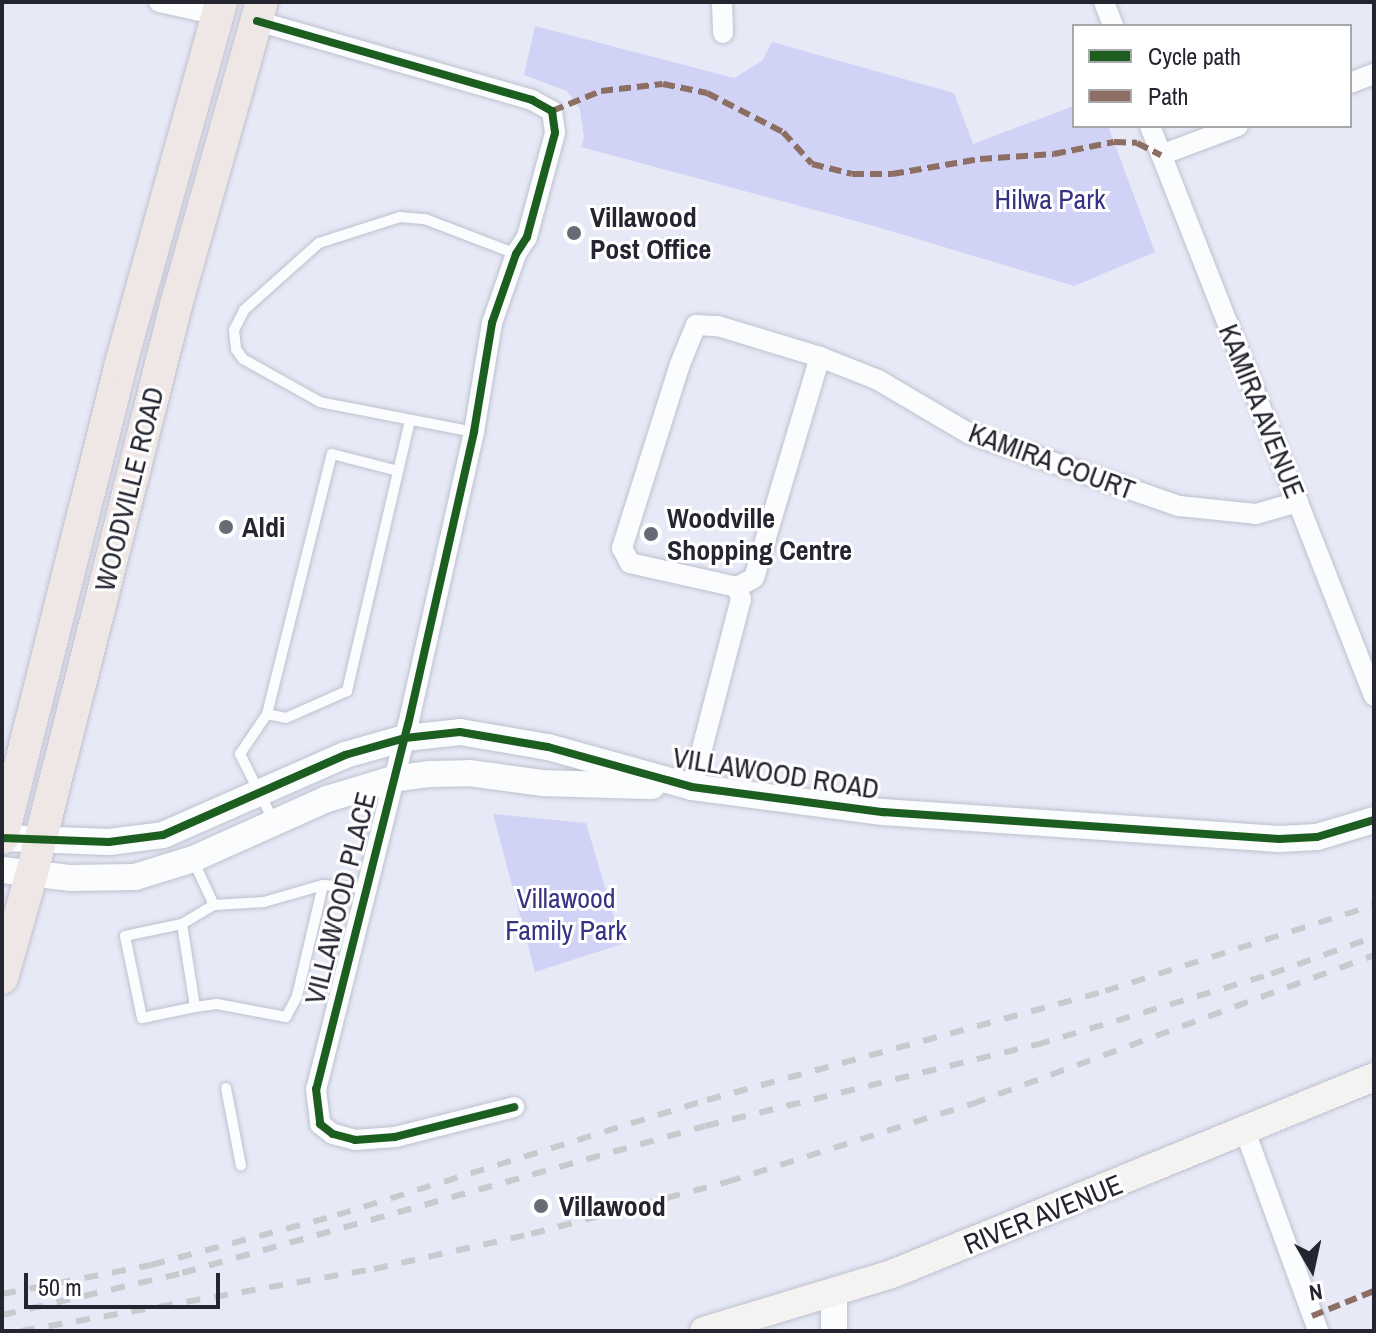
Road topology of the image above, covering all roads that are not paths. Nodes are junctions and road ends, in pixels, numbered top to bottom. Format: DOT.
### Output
graph roads {
  1 [pos="159,2"];
  2 [pos="722,2"];
  3 [pos="1104,2"];
  4 [pos="220,9"];
  5 [pos="259,11"];
  6 [pos="1112,24"];
  7 [pos="723,33"];
  8 [pos="1374,74"];
  9 [pos="1352,82"];
  10 [pos="1151,128"];
  11 [pos="1233,128"];
  12 [pos="1161,155"];
  13 [pos="516,254"];
  14 [pos="820,357"];
  15 [pos="410,421"];
  16 [pos="474,432"];
  17 [pos="398,471"];
  18 [pos="1298,502"];
  19 [pos="737,587"];
  20 [pos="1374,696"];
  21 [pos="267,714"];
  22 [pos="405,738"];
  23 [pos="393,779"];
  24 [pos="692,787"];
  25 [pos="260,792"];
  26 [pos="1374,820"];
  27 [pos="274,823"];
  28 [pos="2,838"];
  29 [pos="40,839"];
  30 [pos="193,859"];
  31 [pos="17,871"];
  32 [pos="323,885"];
  33 [pos="365,888"];
  34 [pos="214,905"];
  35 [pos="182,924"];
  36 [pos="2,978"];
  37 [pos="195,1007"];
  38 [pos="1374,1077"];
  39 [pos="226,1088"];
  40 [pos="514,1107"];
  41 [pos="1245,1131"];
  42 [pos="241,1166"];
  43 [pos="834,1292"];
  44 [pos="704,1331"];
  45 [pos="834,1331"];
  46 [pos="1318,1331"];
  1 -- 4 [label="street"];
  2 -- 7 [label="street"];
  3 -- 6 [label="street"];
  4 -- 5 [label="main road"];
  4 -- 28 [label="main road, WOODVILLE ROAD"];
  5 -- 13 [label="street, VILLAWOOD PLACE"];
  5 -- 29 [label="main road, WOODVILLE ROAD"];
  8 -- 9 [label="street"];
  10 -- 12 [label="street, KAMIRA AVENUE"];
  11 -- 12 [label="street"];
  12 -- 18 [label="street, KAMIRA AVENUE"];
  13 -- 15 [label="lane"];
  13 -- 16 [label="street, VILLAWOOD PLACE"];
  14 -- 18 [label="street, KAMIRA COURT"];
  14 -- 19 [label="street"];
  14 -- 19 [label="street, KAMIRA COURT"];
  15 -- 16 [label="lane"];
  15 -- 17 [label="lane"];
  16 -- 22 [label="street, VILLAWOOD PLACE"];
  17 -- 21 [label="lane"];
  17 -- 21 [label="lane"];
  18 -- 20 [label="street, KAMIRA AVENUE"];
  19 -- 24 [label="street"];
  21 -- 25 [label="lane"];
  22 -- 23 [label="street, VILLAWOOD PLACE"];
  22 -- 24 [label="street, VILLAWOOD ROAD"];
  22 -- 25 [label="street, VILLAWOOD ROAD"];
  23 -- 24 [label="street, VILLAWOOD ROAD"];
  23 -- 27 [label="street, VILLAWOOD ROAD"];
  23 -- 33 [label="street, VILLAWOOD PLACE"];
  24 -- 26 [label="street, VILLAWOOD ROAD"];
  25 -- 27 [label="lane"];
  25 -- 29 [label="street, VILLAWOOD ROAD"];
  27 -- 30 [label="street, VILLAWOOD ROAD"];
  28 -- 29 [label="street, VILLAWOOD ROAD"];
  29 -- 31 [label="main road, WOODVILLE ROAD"];
  30 -- 31 [label="street, VILLAWOOD ROAD"];
  30 -- 34 [label="lane"];
  31 -- 36 [label="main road, WOODVILLE ROAD"];
  32 -- 33 [label="lane"];
  32 -- 34 [label="lane"];
  32 -- 37 [label="lane"];
  33 -- 40 [label="street, VILLAWOOD PLACE"];
  34 -- 35 [label="lane"];
  35 -- 37 [label="lane"];
  35 -- 37 [label="lane"];
  38 -- 41 [label="main road, RIVER AVENUE"];
  39 -- 42 [label="lane"];
  41 -- 43 [label="main road, RIVER AVENUE"];
  41 -- 46 [label="street"];
  43 -- 44 [label="main road, RIVER AVENUE"];
  43 -- 45 [label="street"];
}
